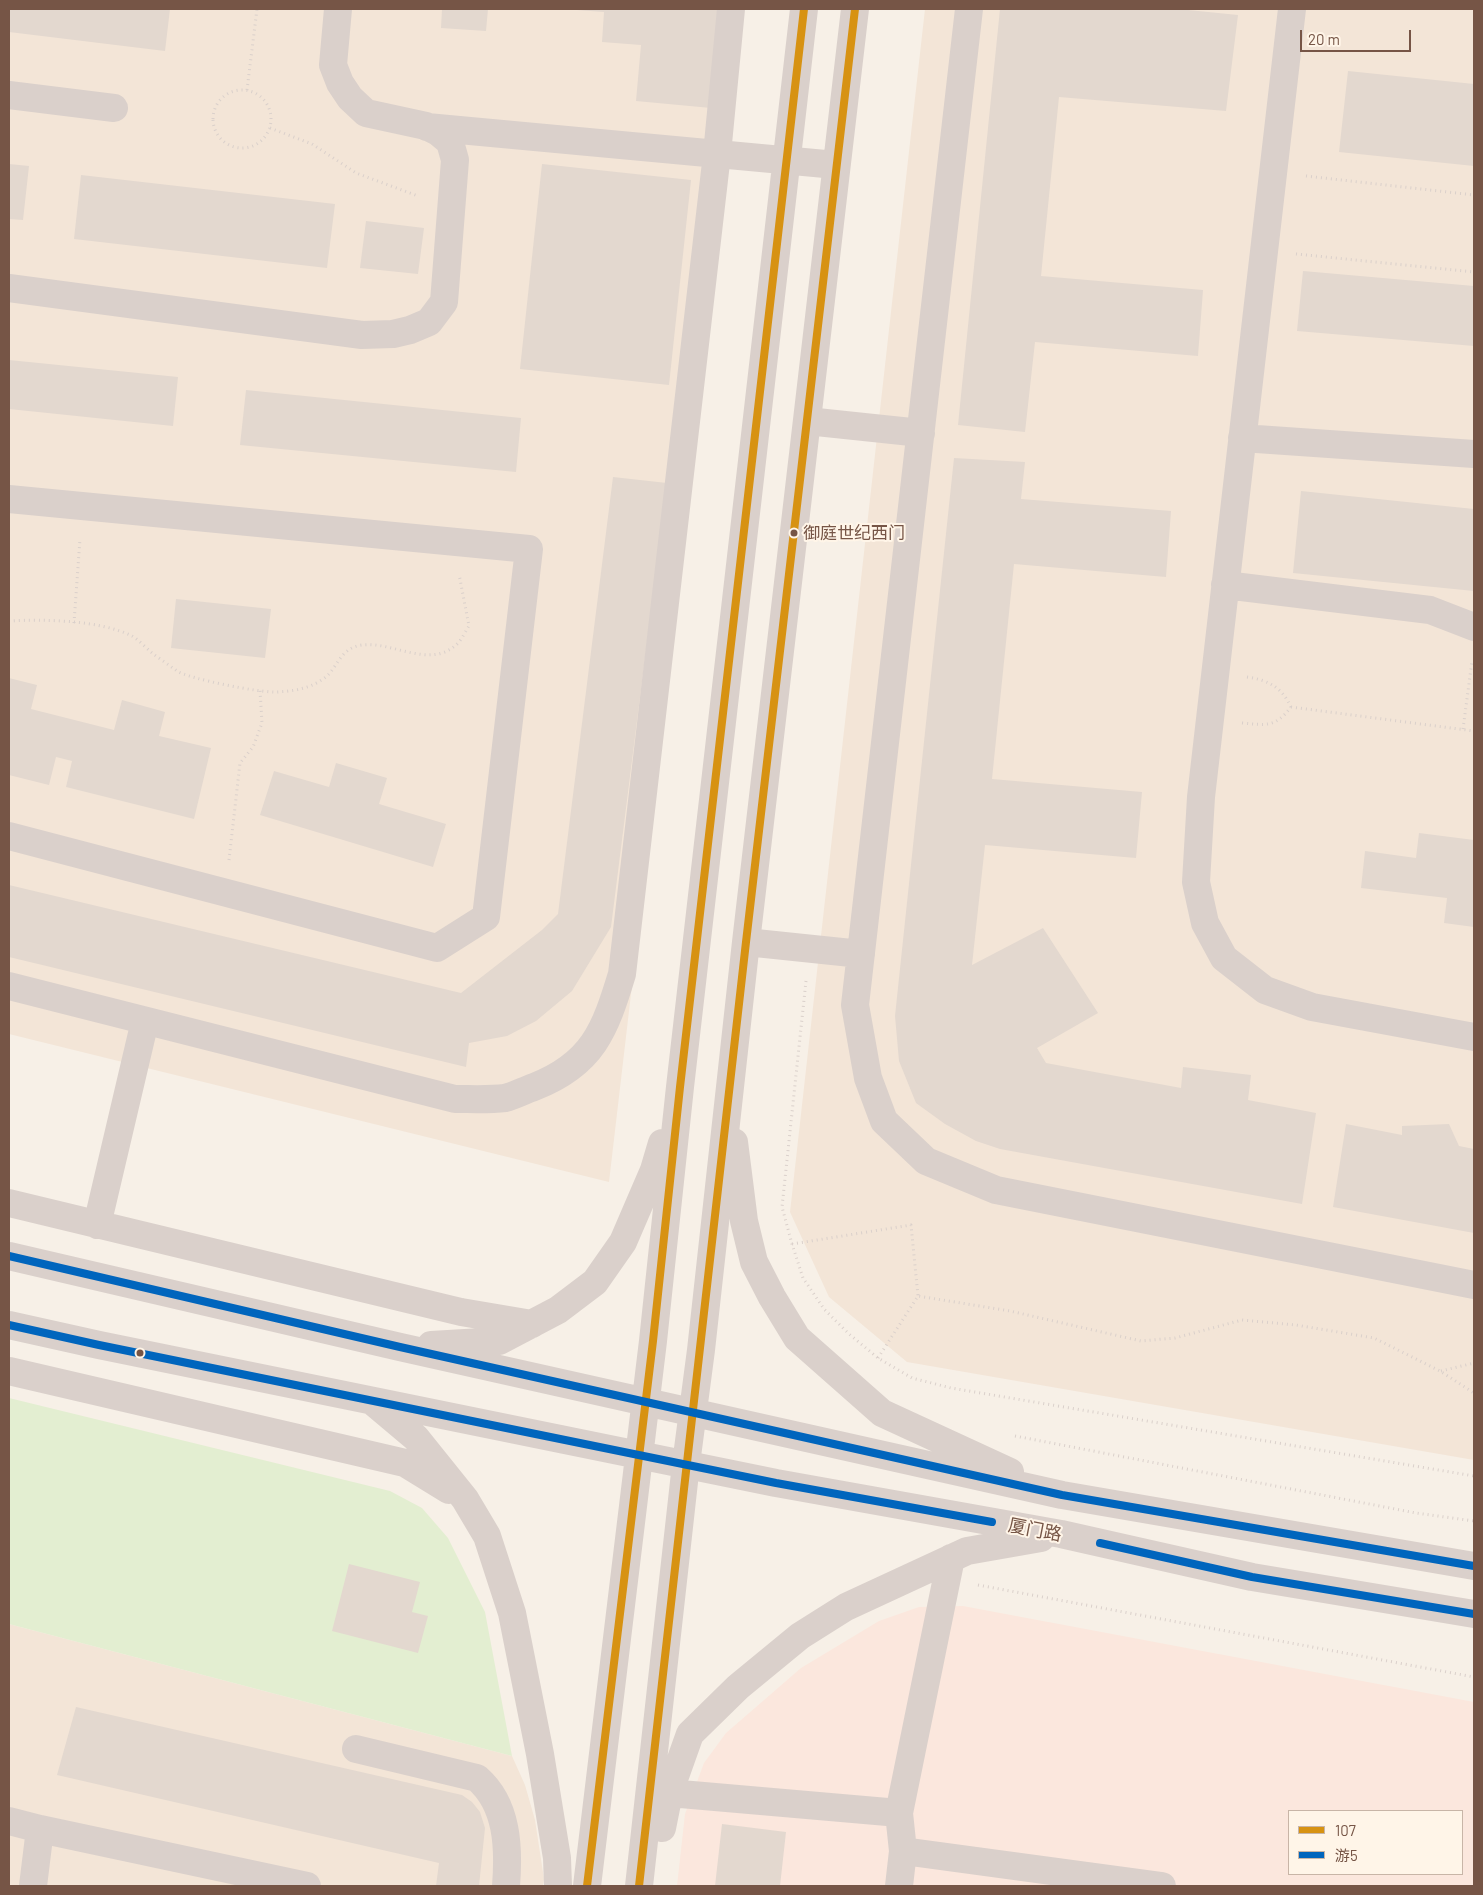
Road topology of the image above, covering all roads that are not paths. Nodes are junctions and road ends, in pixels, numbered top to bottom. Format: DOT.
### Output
graph roads {
  1 [pos="338,9"];
  2 [pos="731,9"];
  3 [pos="804,9"];
  4 [pos="855,9"];
  5 [pos="969,9"];
  6 [pos="1292,9"];
  7 [pos="9,95"];
  8 [pos="114,108"];
  9 [pos="426,126"];
  10 [pos="717,154"];
  11 [pos="787,160"];
  12 [pos="836,165"];
  13 [pos="9,288"];
  14 [pos="807,421"];
  15 [pos="921,433"];
  16 [pos="1242,438"];
  17 [pos="1474,454"];
  18 [pos="9,499"];
  19 [pos="1225,585"];
  20 [pos="1474,627"];
  21 [pos="9,836"];
  22 [pos="746,942"];
  23 [pos="860,954"];
  24 [pos="9,986"];
  25 [pos="145,1020"];
  26 [pos="1474,1037"];
  27 [pos="680,1086"];
  28 [pos="728,1099"];
  29 [pos="9,1203"];
  30 [pos="97,1224"];
  31 [pos="9,1256"];
  32 [pos="1474,1285"];
  33 [pos="532,1324"];
  34 [pos="9,1325"];
  35 [pos="400,1347"];
  36 [pos="9,1371"];
  37 [pos="371,1400"];
  38 [pos="645,1402"];
  39 [pos="693,1413"];
  40 [pos="638,1455"];
  41 [pos="686,1464"];
  42 [pos="1062,1495"];
  43 [pos="465,1499"];
  44 [pos="1060,1534"];
  45 [pos="1474,1566"];
  46 [pos="949,1568"];
  47 [pos="1474,1614"];
  48 [pos="356,1749"];
  49 [pos="668,1793"];
  50 [pos="899,1813"];
  51 [pos="9,1821"];
  52 [pos="40,1829"];
  53 [pos="903,1851"];
  54 [pos="33,1886"];
  55 [pos="307,1886"];
  56 [pos="506,1886"];
  57 [pos="558,1886"];
  58 [pos="587,1886"];
  59 [pos="639,1886"];
  60 [pos="651,1886"];
  61 [pos="899,1886"];
  62 [pos="1162,1886"];
  1 -- 9 [label="street"];
  2 -- 10 [label="street"];
  3 -- 11 [label="street"];
  4 -- 12 [label="street"];
  5 -- 15 [label="street"];
  6 -- 16 [label="street"];
  7 -- 8 [label="street"];
  9 -- 10 [label="street"];
  9 -- 13 [label="street"];
  10 -- 11 [label="street"];
  10 -- 25 [label="street"];
  11 -- 12 [label="street"];
  11 -- 27 [label="street"];
  12 -- 14 [label="street"];
  14 -- 15 [label="street"];
  14 -- 22 [label="street"];
  15 -- 23 [label="street"];
  16 -- 17 [label="street"];
  16 -- 19 [label="street"];
  18 -- 21 [label="street"];
  19 -- 20 [label="street"];
  19 -- 26 [label="street"];
  22 -- 23 [label="street"];
  22 -- 28 [label="street"];
  23 -- 32 [label="street"];
  24 -- 25 [label="street"];
  25 -- 30 [label="street"];
  27 -- 33 [label="street"];
  27 -- 38 [label="street"];
  28 -- 39 [label="street"];
  28 -- 42 [label="street"];
  29 -- 30 [label="street"];
  30 -- 33 [label="street"];
  31 -- 35 [label="street"];
  33 -- 35 [label="street"];
  34 -- 37 [label="street, 厦门路"];
  35 -- 38 [label="street"];
  36 -- 43 [label="street"];
  37 -- 40 [label="street, 厦门路"];
  37 -- 43 [label="street"];
  38 -- 39 [label="street"];
  38 -- 40 [label="street"];
  39 -- 41 [label="street"];
  39 -- 42 [label="street"];
  40 -- 41 [label="street, 厦门路"];
  40 -- 58 [label="street"];
  41 -- 44 [label="street, 厦门路"];
  41 -- 59 [label="street"];
  42 -- 45 [label="street"];
  43 -- 57 [label="street"];
  44 -- 46 [label="street"];
  44 -- 47 [label="street, 厦门路"];
  46 -- 49 [label="street"];
  46 -- 50 [label="street"];
  48 -- 56 [label="street"];
  49 -- 50 [label="street"];
  49 -- 60 [label="street"];
  50 -- 53 [label="street"];
  51 -- 52 [label="street"];
  52 -- 54 [label="street"];
  52 -- 55 [label="street"];
  53 -- 61 [label="street"];
  53 -- 62 [label="street"];
}
